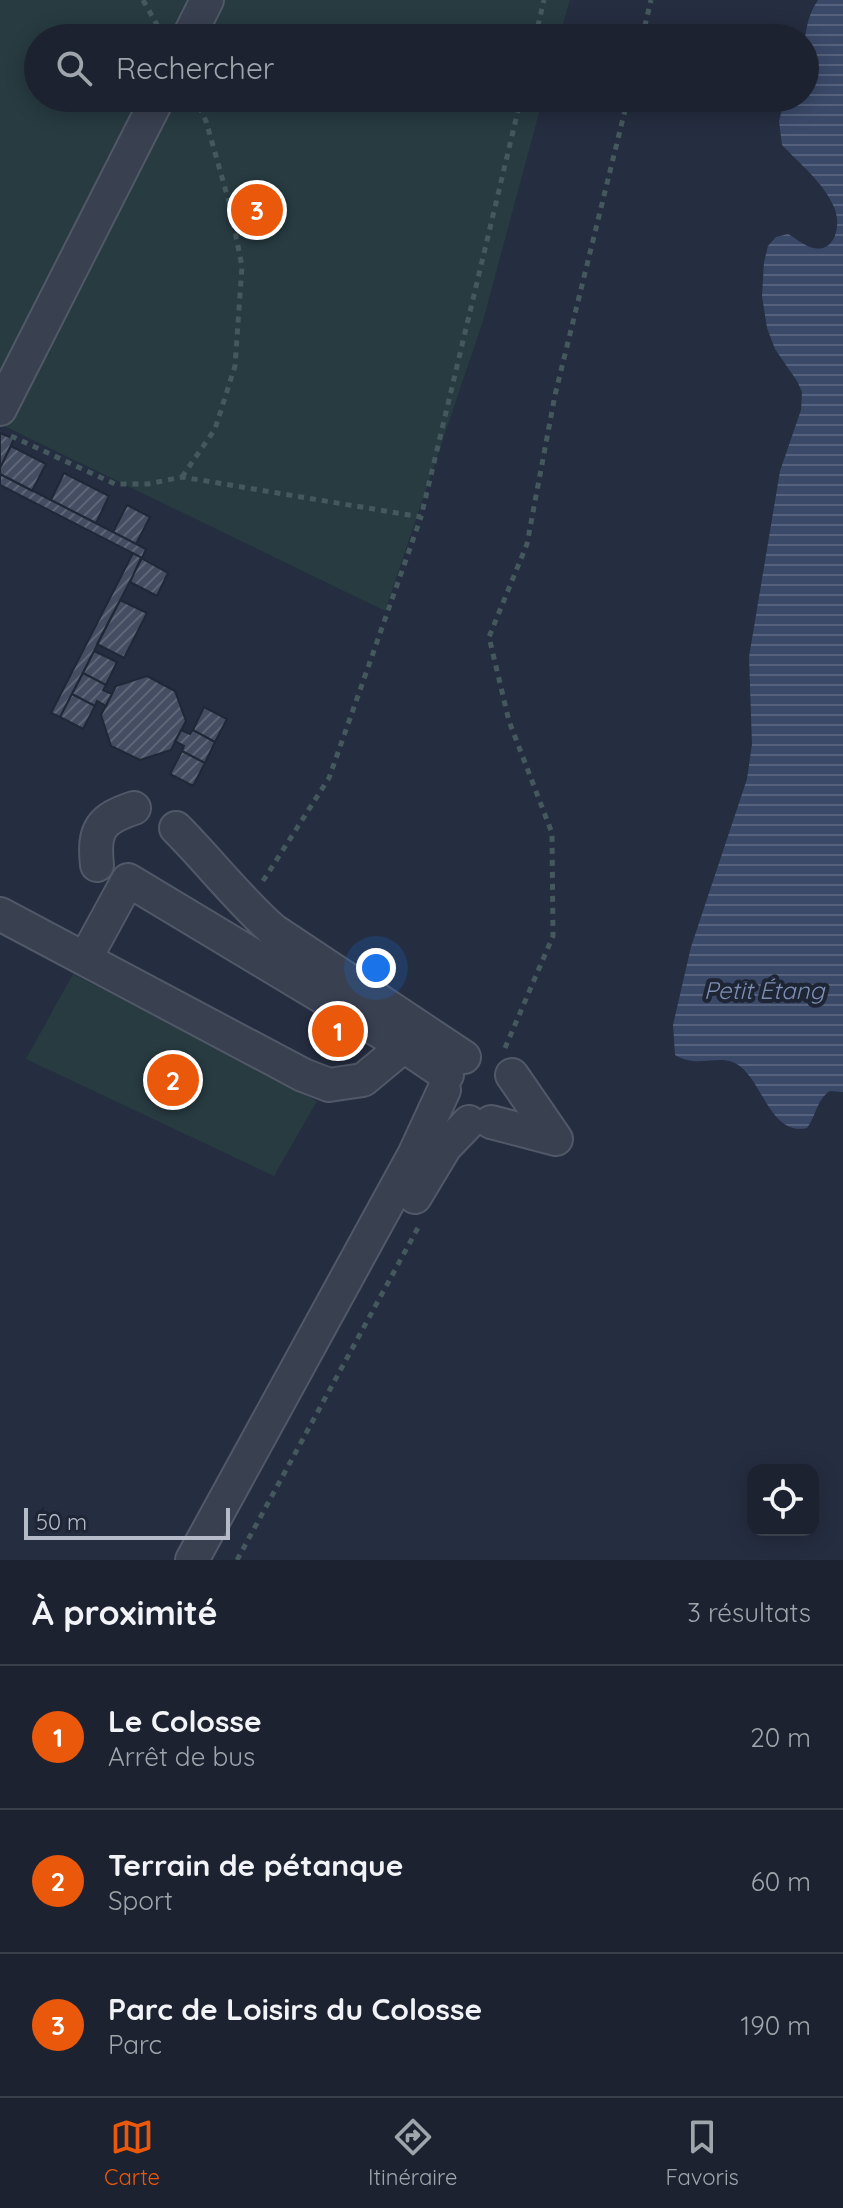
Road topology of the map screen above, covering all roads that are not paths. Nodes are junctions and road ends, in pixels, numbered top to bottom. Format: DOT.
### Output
graph roads {
  1 [pos="207,0"];
  2 [pos="195,24"];
  3 [pos="151,112"];
  4 [pos="0,409"];
  5 [pos="134,808"];
  6 [pos="176,828"];
  7 [pos="97,865"];
  8 [pos="0,914"];
  9 [pos="85,959"];
  10 [pos="404,1046"];
  11 [pos="506,1067"];
  12 [pos="451,1074"];
  13 [pos="192,1560"];
  14 [pos="218,1560"];
  1 -- 2 [label="street"];
  3 -- 4 [label="street"];
  5 -- 7 [label="street"];
  6 -- 12 [label="street"];
  8 -- 9 [label="street"];
  9 -- 10 [label="street"];
  9 -- 10 [label="street"];
  10 -- 12 [label="street"];
  11 -- 14 [label="street"];
  12 -- 13 [label="street"];
}
